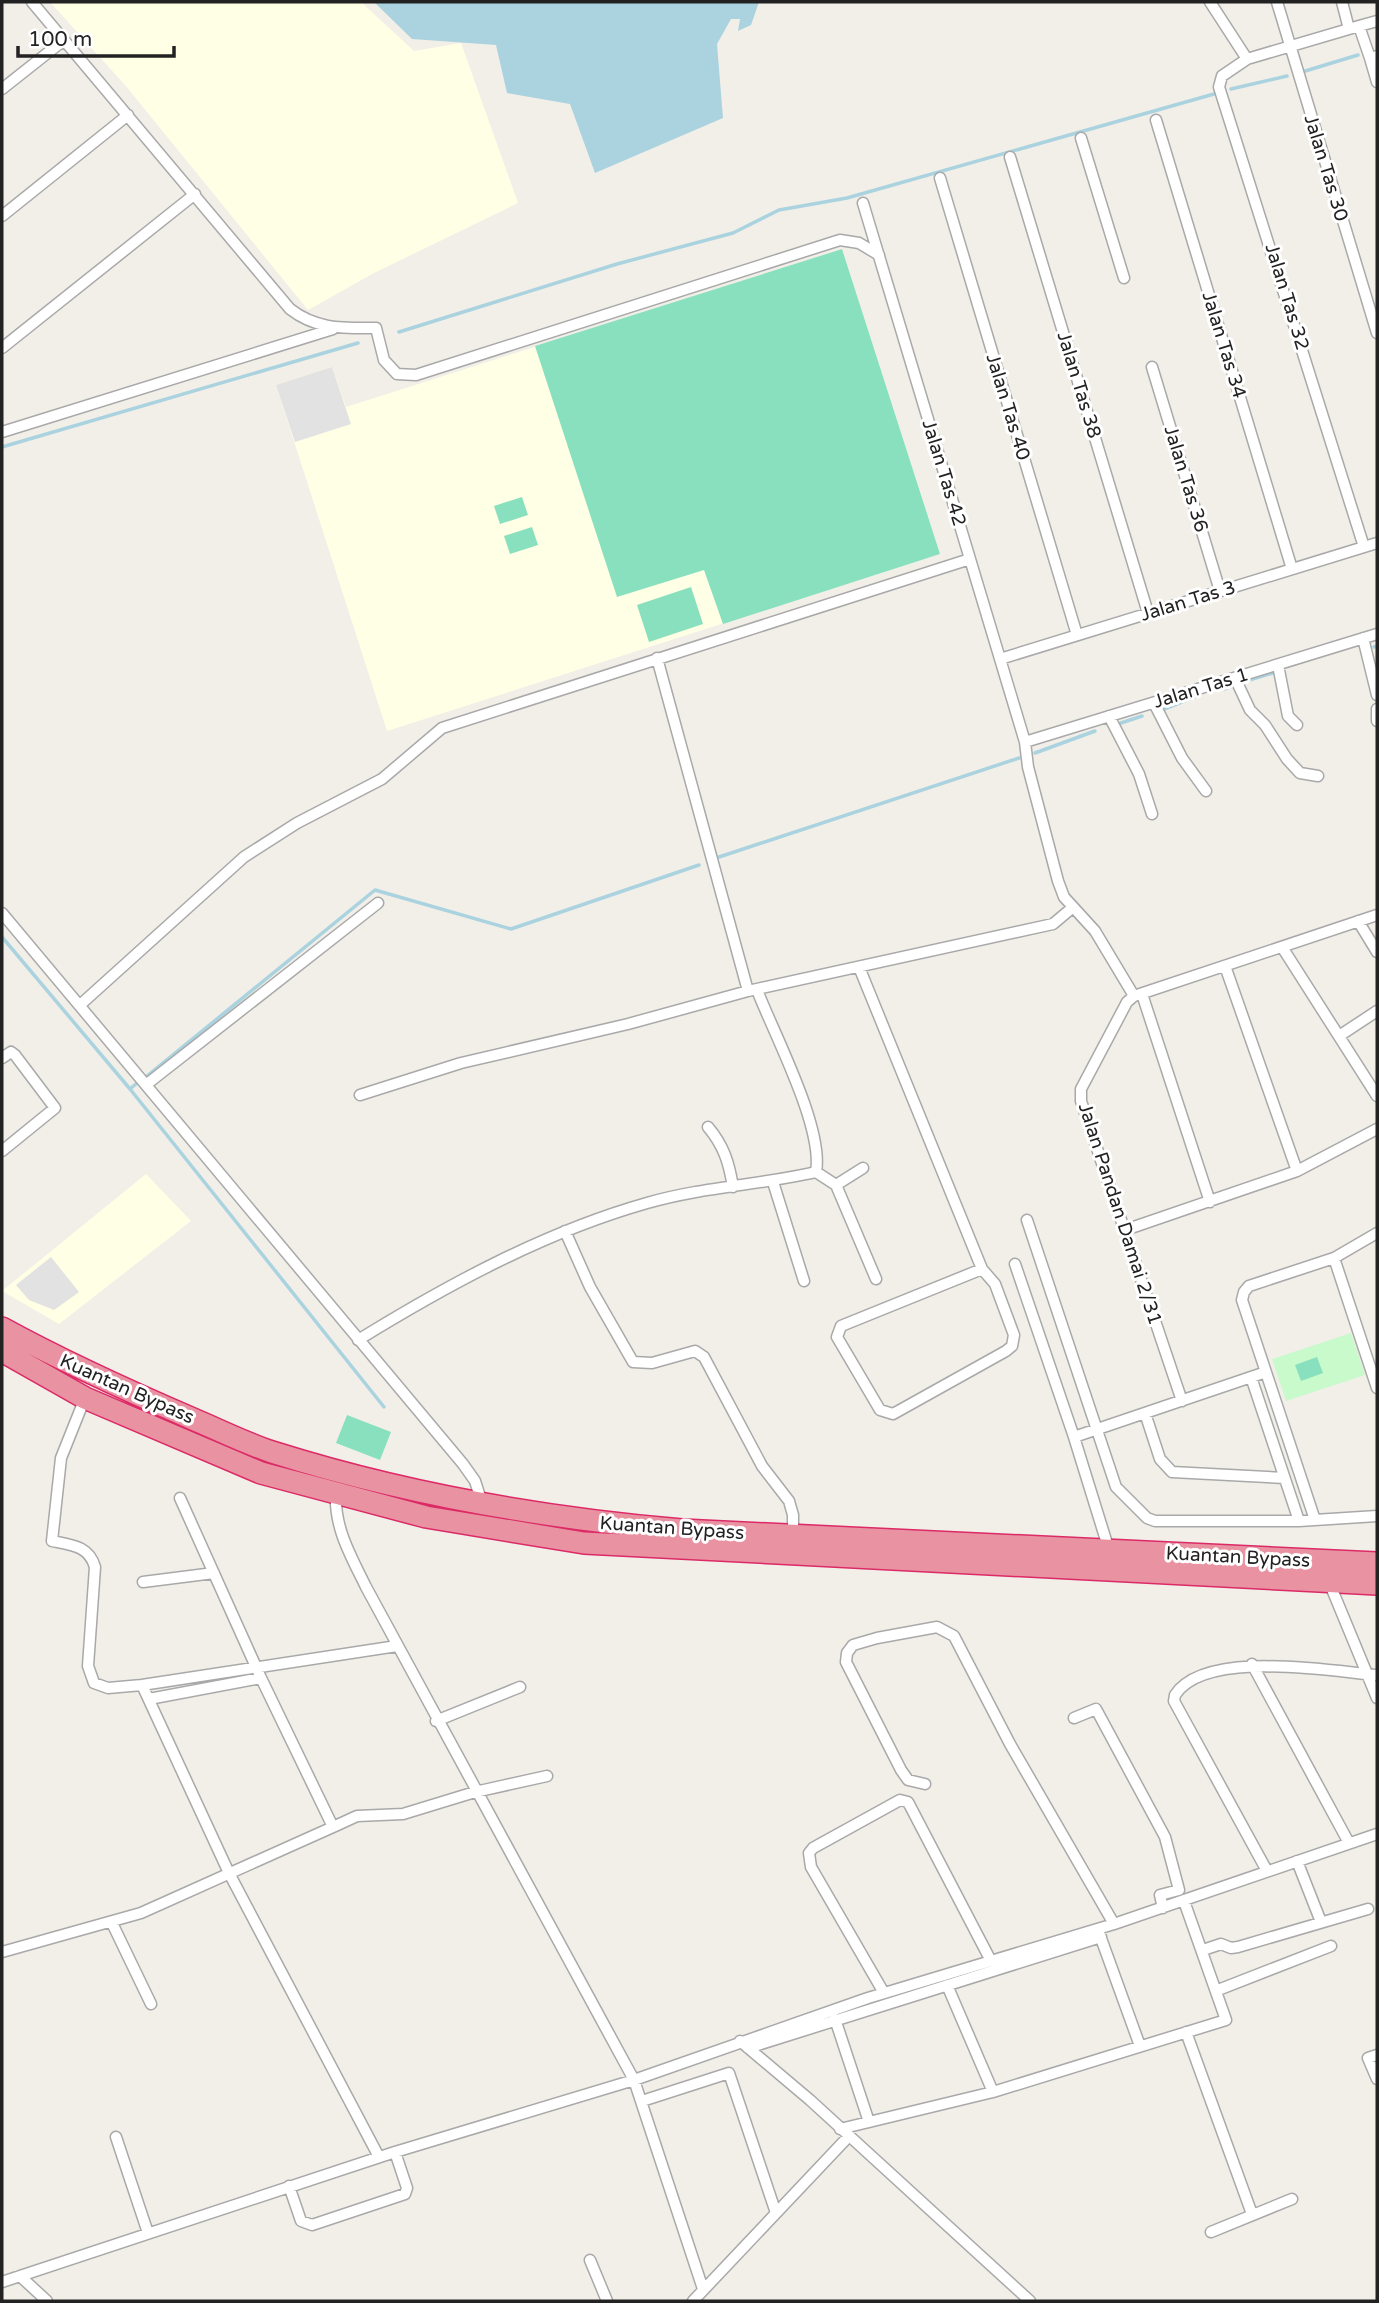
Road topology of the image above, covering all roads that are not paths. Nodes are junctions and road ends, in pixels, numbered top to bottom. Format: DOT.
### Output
graph roads {
  1 [pos="32,2"];
  2 [pos="1210,2"];
  3 [pos="1277,2"];
  4 [pos="1342,2"];
  5 [pos="1377,21"];
  6 [pos="1354,27"];
  7 [pos="64,40"];
  8 [pos="1289,46"];
  9 [pos="1373,57"];
  10 [pos="1247,59"];
  11 [pos="1377,82"];
  12 [pos="2,89"];
  13 [pos="128,115"];
  14 [pos="1156,120"];
  15 [pos="1081,138"];
  16 [pos="1010,157"];
  17 [pos="940,178"];
  18 [pos="195,194"];
  19 [pos="863,203"];
  20 [pos="2,216"];
  21 [pos="879,255"];
  22 [pos="1124,278"];
  23 [pos="334,328"];
  24 [pos="1377,333"];
  25 [pos="2,348"];
  26 [pos="1153,367"];
  27 [pos="2,432"];
  28 [pos="1377,543"];
  29 [pos="1364,547"];
  30 [pos="970,559"];
  31 [pos="1292,569"];
  32 [pos="1220,591"];
  33 [pos="1148,613"];
  34 [pos="1377,634"];
  35 [pos="1077,635"];
  36 [pos="1363,638"];
  37 [pos="657,658"];
  38 [pos="1000,659"];
  39 [pos="1278,665"];
  40 [pos="1235,678"];
  41 [pos="1377,695"];
  42 [pos="1154,703"];
  43 [pos="1377,709"];
  44 [pos="1109,716"];
  45 [pos="1377,721"];
  46 [pos="1297,725"];
  47 [pos="1025,742"];
  48 [pos="1318,776"];
  49 [pos="1206,791"];
  50 [pos="1152,814"];
  51 [pos="378,903"];
  52 [pos="1072,908"];
  53 [pos="2,913"];
  54 [pos="1377,915"];
  55 [pos="1357,921"];
  56 [pos="1282,947"];
  57 [pos="1377,952"];
  58 [pos="1225,966"];
  59 [pos="859,967"];
  60 [pos="752,990"];
  61 [pos="1138,995"];
  62 [pos="80,1005"];
  63 [pos="1377,1011"];
  64 [pos="1339,1036"];
  65 [pos="2,1058"];
  66 [pos="147,1084"];
  67 [pos="360,1095"];
  68 [pos="1377,1096"];
  69 [pos="708,1128"];
  70 [pos="1377,1129"];
  71 [pos="2,1151"];
  72 [pos="863,1168"];
  73 [pos="1297,1171"];
  74 [pos="816,1172"];
  75 [pos="773,1182"];
  76 [pos="836,1185"];
  77 [pos="733,1186"];
  78 [pos="1210,1202"];
  79 [pos="1027,1220"];
  80 [pos="1125,1230"];
  81 [pos="565,1231"];
  82 [pos="1377,1233"];
  83 [pos="1334,1258"];
  84 [pos="1015,1264"];
  85 [pos="982,1269"];
  86 [pos="876,1279"];
  87 [pos="804,1281"];
  88 [pos="2,1328"];
  89 [pos="1037,1329"];
  90 [pos="1014,1335"];
  91 [pos="358,1340"];
  92 [pos="2,1351"];
  93 [pos="1373,1361"];
  94 [pos="1266,1371"];
  95 [pos="1251,1377"];
  96 [pos="1377,1388"];
  97 [pos="85,1398"];
  98 [pos="1182,1401"];
  99 [pos="1145,1413"];
  100 [pos="1099,1428"];
  101 [pos="1074,1437"];
  102 [pos="1284,1478"];
  103 [pos="336,1493"];
  104 [pos="180,1498"];
  105 [pos="482,1503"];
  106 [pos="1377,1516"];
  107 [pos="1315,1520"];
  108 [pos="1298,1521"];
  109 [pos="793,1535"];
  110 [pos="1109,1550"];
  111 [pos="1377,1563"];
  112 [pos="214,1573"];
  113 [pos="1329,1581"];
  114 [pos="142,1582"];
  115 [pos="1377,1584"];
  116 [pos="397,1646"];
  117 [pos="1252,1664"];
  118 [pos="259,1674"];
  119 [pos="1372,1674"];
  120 [pos="142,1685"];
  121 [pos="520,1686"];
  122 [pos="1377,1698"];
  123 [pos="149,1699"];
  124 [pos="1074,1718"];
  125 [pos="436,1721"];
  126 [pos="547,1776"];
  127 [pos="925,1784"];
  128 [pos="475,1792"];
  129 [pos="333,1826"];
  130 [pos="1377,1834"];
  131 [pos="1349,1843"];
  132 [pos="1297,1861"];
  133 [pos="1266,1871"];
  134 [pos="229,1873"];
  135 [pos="1184,1901"];
  136 [pos="1163,1908"];
  137 [pos="1368,1909"];
  138 [pos="1321,1922"];
  139 [pos="112,1923"];
  140 [pos="1114,1924"];
  141 [pos="1099,1932"];
  142 [pos="1331,1946"];
  143 [pos="1203,1950"];
  144 [pos="2,1952"];
  145 [pos="991,1961"];
  146 [pos="947,1985"];
  147 [pos="1218,1990"];
  148 [pos="884,1993"];
  149 [pos="151,2004"];
  150 [pos="835,2019"];
  151 [pos="1186,2032"];
  152 [pos="744,2045"];
  153 [pos="1140,2046"];
  154 [pos="1373,2057"];
  155 [pos="1377,2079"];
  156 [pos="634,2080"];
  157 [pos="993,2092"];
  158 [pos="642,2101"];
  159 [pos="869,2122"];
  160 [pos="844,2133"];
  161 [pos="116,2137"];
  162 [pos="395,2152"];
  163 [pos="379,2157"];
  164 [pos="289,2186"];
  165 [pos="1292,2199"];
  166 [pos="776,2213"];
  167 [pos="1252,2214"];
  168 [pos="1210,2232"];
  169 [pos="148,2233"];
  170 [pos="590,2260"];
  171 [pos="20,2276"];
  172 [pos="2,2282"];
  173 [pos="703,2289"];
  174 [pos="47,2301"];
  175 [pos="607,2301"];
  176 [pos="693,2301"];
  177 [pos="1030,2301"];
  1 -- 7 [label="street"];
  2 -- 10 [label="street"];
  3 -- 8 [label="street, Jalan Tas 30"];
  4 -- 6 [label="street"];
  5 -- 6 [label="street"];
  6 -- 8 [label="street"];
  6 -- 9 [label="street"];
  7 -- 12 [label="street"];
  7 -- 13 [label="street"];
  8 -- 10 [label="street"];
  8 -- 24 [label="street, Jalan Tas 30"];
  9 -- 11 [label="street"];
  10 -- 29 [label="street, Jalan Tas 32"];
  13 -- 18 [label="street"];
  13 -- 20 [label="street"];
  14 -- 31 [label="street, Jalan Tas 34"];
  15 -- 22 [label="street"];
  16 -- 33 [label="street, Jalan Tas 38"];
  17 -- 35 [label="street, Jalan Tas 40"];
  18 -- 23 [label="street"];
  18 -- 25 [label="street"];
  19 -- 21 [label="street, Jalan Tas 42"];
  21 -- 23 [label="street"];
  21 -- 30 [label="street, Jalan Tas 42"];
  23 -- 27 [label="street"];
  26 -- 32 [label="street, Jalan Tas 36"];
  28 -- 29 [label="street, Jalan Tas 3"];
  29 -- 31 [label="street, Jalan Tas 3"];
  30 -- 37 [label="street"];
  30 -- 38 [label="street, Jalan Tas 42"];
  31 -- 32 [label="street, Jalan Tas 3"];
  32 -- 33 [label="street, Jalan Tas 3"];
  33 -- 35 [label="street, Jalan Tas 3"];
  34 -- 36 [label="street, Jalan Tas 1"];
  35 -- 38 [label="street, Jalan Tas 3"];
  36 -- 39 [label="street, Jalan Tas 1"];
  36 -- 41 [label="street"];
  37 -- 60 [label="street"];
  37 -- 62 [label="street"];
  38 -- 47 [label="street, Jalan Tas 42"];
  39 -- 40 [label="street, Jalan Tas 1"];
  39 -- 46 [label="street"];
  40 -- 42 [label="street, Jalan Tas 1"];
  40 -- 48 [label="street"];
  42 -- 44 [label="street, Jalan Tas 1"];
  42 -- 49 [label="street"];
  43 -- 45 [label="street"];
  44 -- 47 [label="street, Jalan Tas 1"];
  44 -- 50 [label="street"];
  47 -- 52 [label="street, Jalan Tas 42"];
  51 -- 66 [label="street"];
  52 -- 59 [label="street"];
  52 -- 61 [label="street, Jalan Tas 42"];
  53 -- 62 [label="street"];
  54 -- 55 [label="street"];
  55 -- 56 [label="street"];
  55 -- 57 [label="street"];
  56 -- 58 [label="street"];
  56 -- 64 [label="street"];
  58 -- 61 [label="street"];
  58 -- 73 [label="street"];
  59 -- 60 [label="street"];
  59 -- 85 [label="street"];
  60 -- 67 [label="street"];
  60 -- 74 [label="street"];
  61 -- 78 [label="street, Jalan Tas 42"];
  61 -- 80 [label="street, Jalan Pandan Damai 2/31"];
  62 -- 66 [label="street"];
  63 -- 64 [label="street"];
  64 -- 68 [label="street"];
  65 -- 71 [label="street"];
  66 -- 91 [label="street"];
  69 -- 77 [label="street"];
  70 -- 73 [label="street"];
  72 -- 76 [label="street"];
  73 -- 78 [label="street"];
  74 -- 75 [label="street"];
  74 -- 76 [label="street"];
  75 -- 77 [label="street"];
  75 -- 87 [label="street"];
  76 -- 86 [label="street"];
  77 -- 81 [label="street"];
  78 -- 80 [label="street"];
  79 -- 100 [label="street"];
  80 -- 98 [label="street, Jalan Pandan Damai 2/31"];
  81 -- 91 [label="street"];
  81 -- 109 [label="street"];
  82 -- 83 [label="street"];
  83 -- 93 [label="street"];
  83 -- 94 [label="street"];
  84 -- 89 [label="street"];
  85 -- 90 [label="street"];
  85 -- 90 [label="street"];
  88 -- 105 [label="highway, Kuantan Bypass"];
  89 -- 90 [label="street"];
  89 -- 101 [label="street"];
  91 -- 105 [label="street"];
  92 -- 97 [label="highway, Kuantan Bypass"];
  93 -- 96 [label="street"];
  94 -- 95 [label="street"];
  94 -- 107 [label="street"];
  95 -- 98 [label="street"];
  95 -- 102 [label="street"];
  97 -- 103 [label="highway, Kuantan Bypass"];
  97 -- 120 [label="street"];
  98 -- 99 [label="street"];
  99 -- 100 [label="street"];
  99 -- 102 [label="street"];
  100 -- 101 [label="street"];
  100 -- 108 [label="street"];
  101 -- 110 [label="street"];
  102 -- 108 [label="street"];
  103 -- 113 [label="highway, Kuantan Bypass"];
  103 -- 116 [label="street"];
  104 -- 112 [label="street"];
  105 -- 109 [label="highway, Kuantan Bypass"];
  106 -- 107 [label="street"];
  107 -- 108 [label="street"];
  109 -- 110 [label="highway, Kuantan Bypass"];
  110 -- 111 [label="highway, Kuantan Bypass"];
  112 -- 114 [label="street"];
  112 -- 118 [label="street"];
  113 -- 115 [label="highway, Kuantan Bypass"];
  113 -- 119 [label="street"];
  116 -- 118 [label="street"];
  116 -- 125 [label="street"];
  117 -- 119 [label="street"];
  117 -- 131 [label="street"];
  117 -- 133 [label="street"];
  118 -- 120 [label="street"];
  118 -- 123 [label="street"];
  118 -- 129 [label="street"];
  119 -- 122 [label="street"];
  120 -- 123 [label="street"];
  121 -- 125 [label="street"];
  123 -- 134 [label="street"];
  124 -- 136 [label="street"];
  125 -- 128 [label="street"];
  126 -- 128 [label="street"];
  127 -- 140 [label="street"];
  128 -- 129 [label="street"];
  128 -- 156 [label="street"];
  129 -- 134 [label="street"];
  130 -- 131 [label="street"];
  131 -- 132 [label="street"];
  132 -- 133 [label="street"];
  132 -- 138 [label="street"];
  133 -- 135 [label="street"];
  134 -- 139 [label="street"];
  134 -- 163 [label="street"];
  135 -- 136 [label="street"];
  135 -- 143 [label="street"];
  136 -- 140 [label="street"];
  137 -- 138 [label="street"];
  138 -- 143 [label="street"];
  139 -- 144 [label="street"];
  139 -- 149 [label="street"];
  140 -- 141 [label="street"];
  141 -- 145 [label="street"];
  141 -- 146 [label="street"];
  141 -- 153 [label="street"];
  142 -- 147 [label="street"];
  143 -- 147 [label="street"];
  145 -- 148 [label="street"];
  145 -- 148 [label="street"];
  146 -- 150 [label="street"];
  146 -- 157 [label="street"];
  147 -- 151 [label="street"];
  148 -- 152 [label="street"];
  150 -- 152 [label="street"];
  150 -- 159 [label="street"];
  151 -- 153 [label="street"];
  151 -- 167 [label="street"];
  152 -- 156 [label="street"];
  152 -- 160 [label="street"];
  153 -- 157 [label="street"];
  154 -- 155 [label="street"];
  156 -- 158 [label="street"];
  156 -- 162 [label="street"];
  157 -- 159 [label="street"];
  158 -- 166 [label="street"];
  158 -- 173 [label="street"];
  159 -- 160 [label="street"];
  160 -- 166 [label="street"];
  160 -- 177 [label="street"];
  161 -- 169 [label="street"];
  162 -- 163 [label="street"];
  162 -- 164 [label="street"];
  163 -- 164 [label="street"];
  164 -- 169 [label="street"];
  165 -- 167 [label="street"];
  166 -- 173 [label="street"];
  167 -- 168 [label="street"];
  169 -- 171 [label="street"];
  170 -- 175 [label="street"];
  171 -- 172 [label="street"];
  171 -- 174 [label="street"];
  173 -- 176 [label="street"];
}
